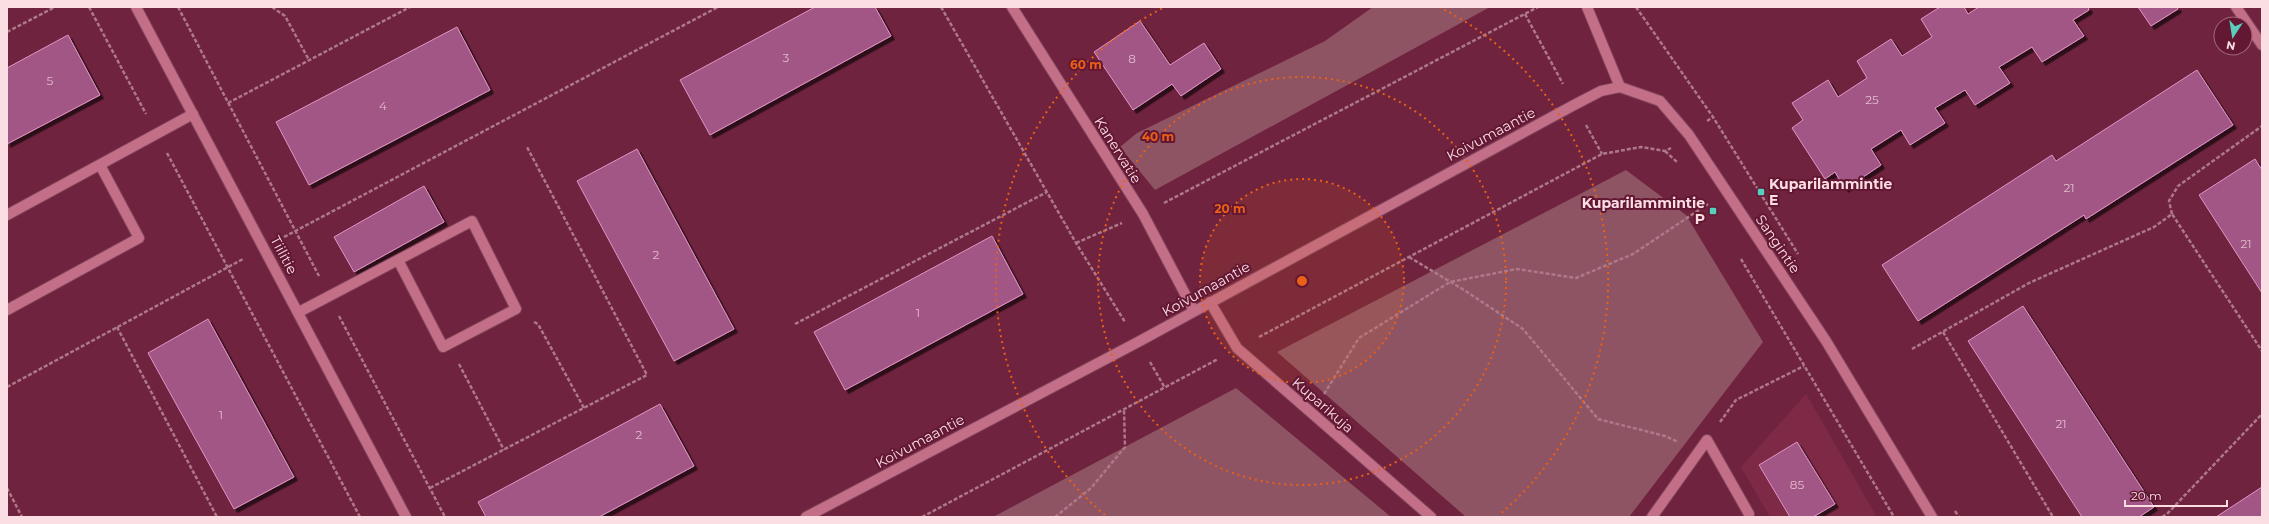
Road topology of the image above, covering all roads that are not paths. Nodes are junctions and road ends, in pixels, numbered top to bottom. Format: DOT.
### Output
graph roads {
  1 [pos="136,7"];
  2 [pos="1012,7"];
  3 [pos="1587,7"];
  4 [pos="2236,7"];
  5 [pos="2262,45"];
  6 [pos="1620,87"];
  7 [pos="193,114"];
  8 [pos="100,165"];
  9 [pos="7,215"];
  10 [pos="398,260"];
  11 [pos="1210,302"];
  12 [pos="7,310"];
  13 [pos="1194,311"];
  14 [pos="298,312"];
  15 [pos="1749,514"];
  16 [pos="406,517"];
  17 [pos="806,517"];
  18 [pos="1431,517"];
  19 [pos="1652,517"];
  20 [pos="1932,517"];
  1 -- 7 [label="street, Tiilitie"];
  2 -- 13 [label="street, Kanervatie"];
  3 -- 6 [label="street"];
  4 -- 5 [label="street"];
  6 -- 11 [label="street, Koivumaantie"];
  6 -- 20 [label="street, Sangintie"];
  7 -- 8 [label="street"];
  7 -- 14 [label="street, Tiilitie"];
  8 -- 9 [label="street"];
  8 -- 12 [label="street"];
  10 -- 10 [label="street"];
  10 -- 14 [label="street"];
  11 -- 13 [label="street, Koivumaantie"];
  11 -- 18 [label="street, Kuparikuja"];
  13 -- 17 [label="street, Koivumaantie"];
  14 -- 16 [label="street, Tiilitie"];
  15 -- 19 [label="street"];
}
